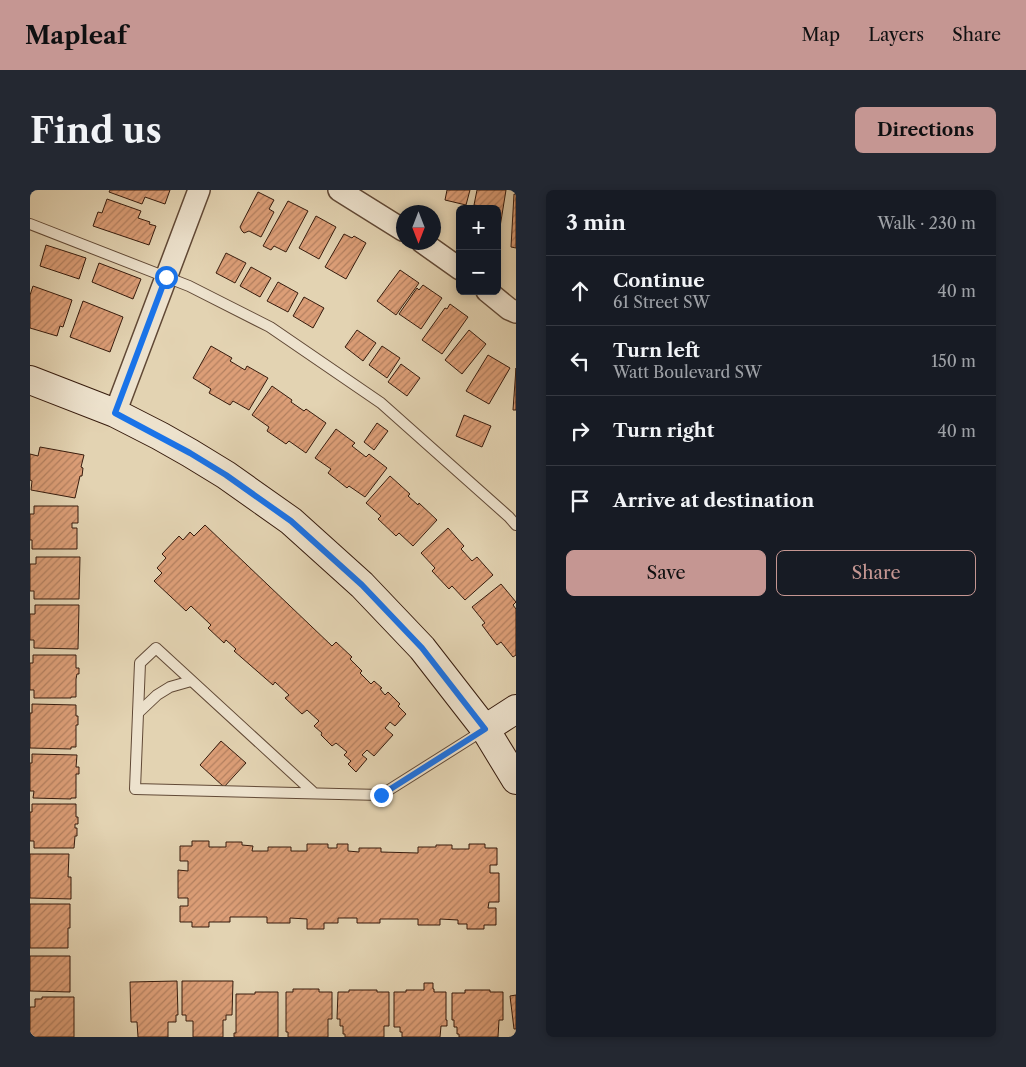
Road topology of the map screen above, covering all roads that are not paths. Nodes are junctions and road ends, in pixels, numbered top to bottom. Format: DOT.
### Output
graph roads {
  1 [pos="199,190"];
  2 [pos="339,190"];
  3 [pos="30,224"];
  4 [pos="396,225"];
  5 [pos="433,250"];
  6 [pos="456,266"];
  7 [pos="166,277"];
  8 [pos="492,295"];
  9 [pos="516,312"];
  10 [pos="30,380"];
  11 [pos="115,413"];
  12 [pos="514,518"];
  13 [pos="191,681"];
  14 [pos="516,709"];
  15 [pos="138,713"];
  16 [pos="485,729"];
  17 [pos="516,780"];
  18 [pos="314,793"];
  1 -- 7 [label="street"];
  2 -- 4 [label="street"];
  3 -- 7 [label="lane"];
  5 -- 6 [label="street"];
  7 -- 11 [label="street"];
  7 -- 12 [label="lane"];
  8 -- 9 [label="street"];
  10 -- 11 [label="street"];
  11 -- 16 [label="street"];
  13 -- 15 [label="lane"];
  13 -- 15 [label="lane"];
  13 -- 18 [label="lane"];
  14 -- 16 [label="street"];
  15 -- 18 [label="lane"];
  16 -- 17 [label="street"];
  16 -- 18 [label="lane"];
}
